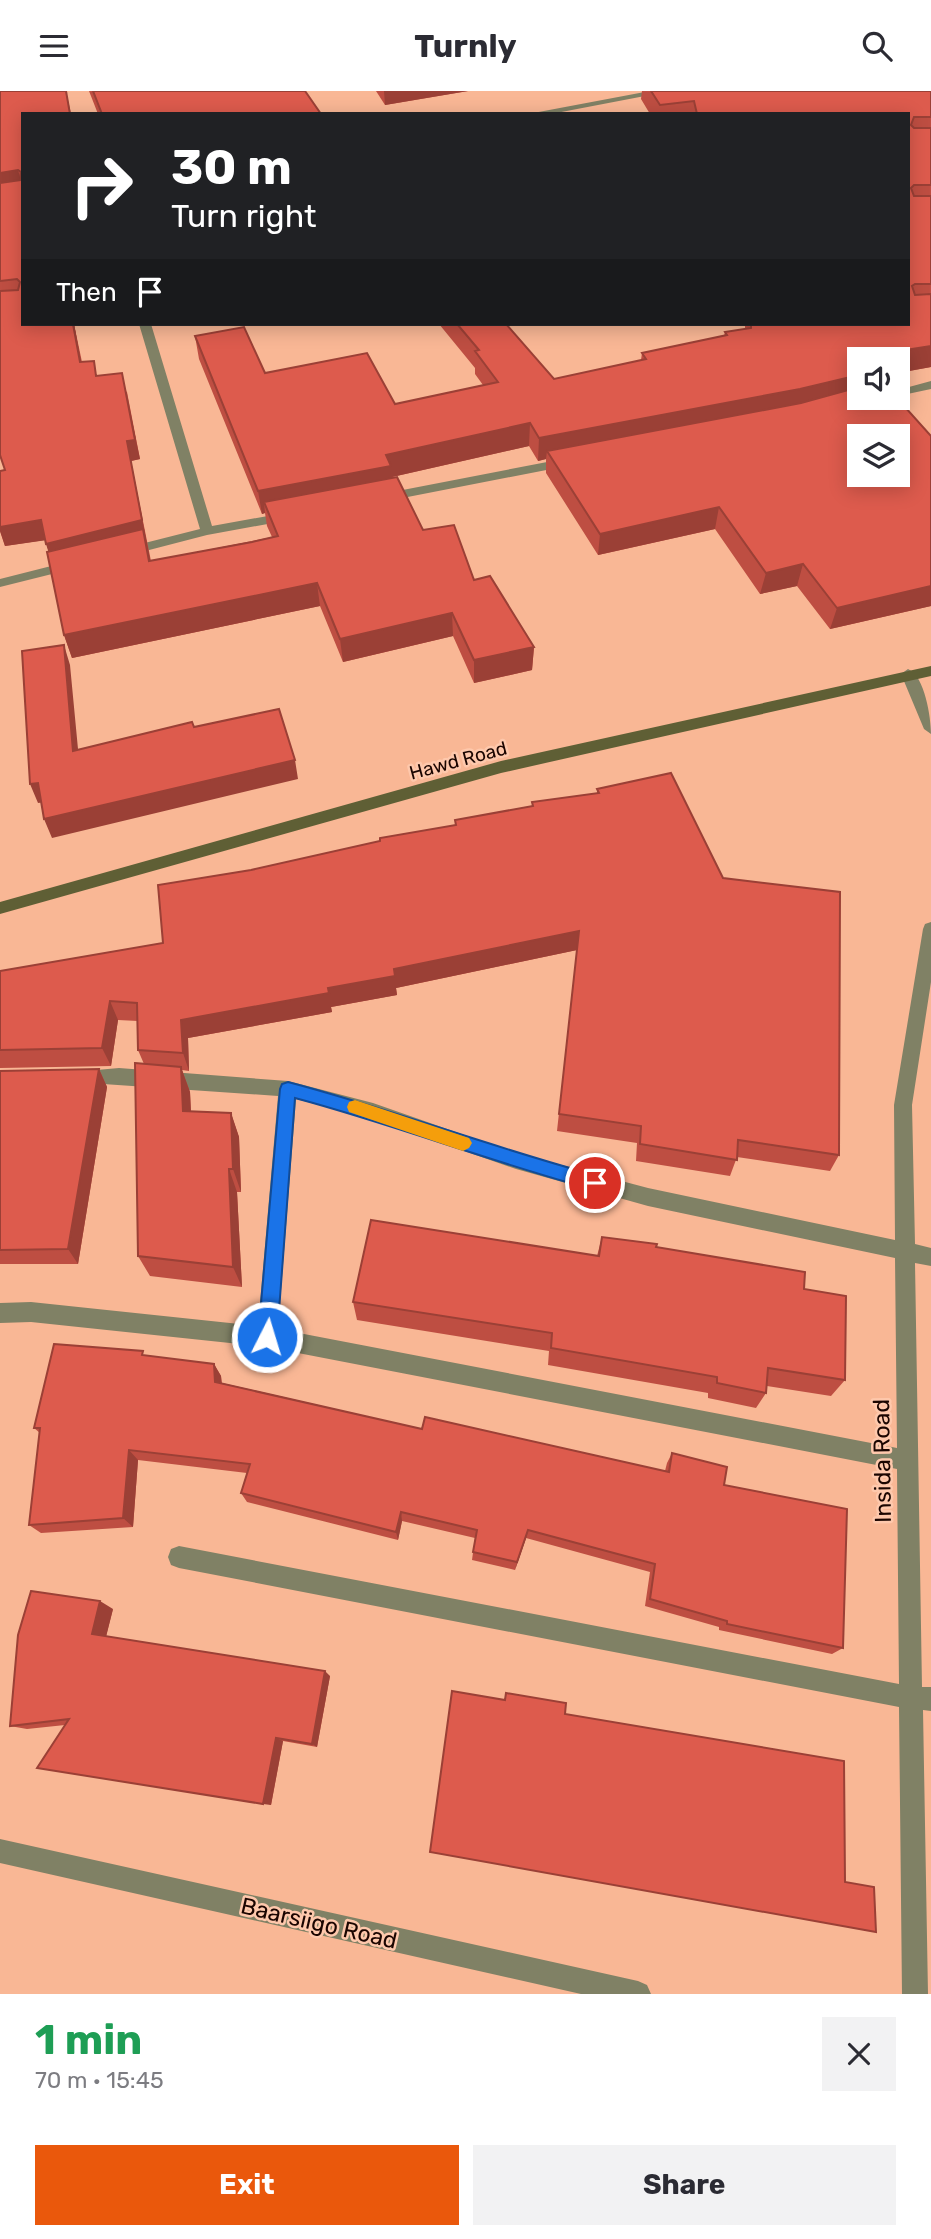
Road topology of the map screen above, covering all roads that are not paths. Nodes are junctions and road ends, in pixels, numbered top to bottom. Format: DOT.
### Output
graph roads {
  1 [pos="666,91"];
  2 [pos="545,112"];
  3 [pos="146,326"];
  4 [pos="931,385"];
  5 [pos="910,390"];
  6 [pos="577,460"];
  7 [pos="372,500"];
  8 [pos="303,513"];
  9 [pos="207,531"];
  10 [pos="117,554"];
  11 [pos="91,561"];
  12 [pos="0,583"];
  13 [pos="931,671"];
  14 [pos="908,674"];
  15 [pos="931,729"];
  16 [pos="0,908"];
  17 [pos="931,929"];
  18 [pos="66,1077"];
  19 [pos="288,1089"];
  20 [pos="906,1253"];
  21 [pos="931,1257"];
  22 [pos="0,1313"];
  23 [pos="267,1337"];
  24 [pos="908,1461"];
  25 [pos="179,1557"];
  26 [pos="921,1698"];
  27 [pos="0,1851"];
  28 [pos="638,1994"];
  29 [pos="915,1994"];
  1 -- 2 [label="street"];
  3 -- 9 [label="street"];
  4 -- 5 [label="street"];
  6 -- 7 [label="street"];
  8 -- 9 [label="street"];
  9 -- 10 [label="street"];
  11 -- 12 [label="street"];
  13 -- 14 [label="main road, Hawd Road"];
  14 -- 15 [label="street"];
  14 -- 16 [label="main road, Hawd Road"];
  17 -- 20 [label="street, Insida Road"];
  18 -- 19 [label="street"];
  19 -- 20 [label="street"];
  19 -- 23 [label="street"];
  20 -- 21 [label="street"];
  20 -- 24 [label="street, Insida Road"];
  22 -- 23 [label="street"];
  23 -- 24 [label="street"];
  24 -- 26 [label="street, Insida Road"];
  25 -- 26 [label="street"];
  26 -- 29 [label="street, Insida Road"];
  27 -- 28 [label="street, Baarsiigo Road"];
}
